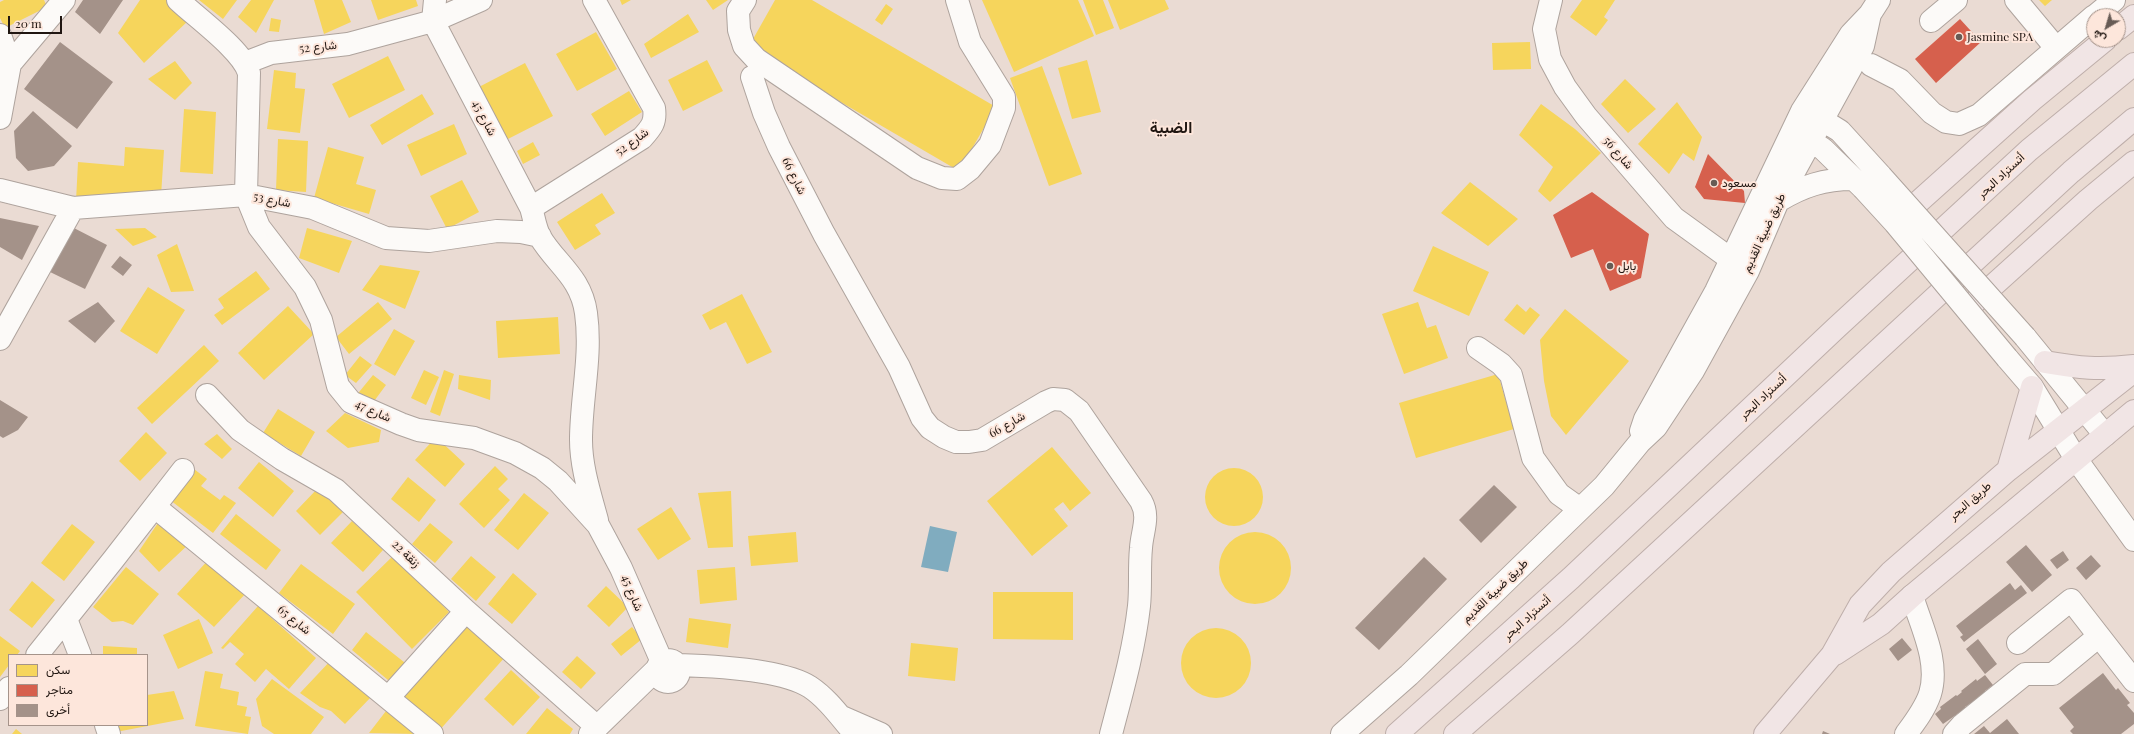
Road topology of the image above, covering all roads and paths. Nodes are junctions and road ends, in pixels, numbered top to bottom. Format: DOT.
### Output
graph roads {
  1 [pos="64,0"];
  2 [pos="178,0"];
  3 [pos="481,0"];
  4 [pos="594,0"];
  5 [pos="745,0"];
  6 [pos="957,0"];
  7 [pos="1551,0"];
  8 [pos="1956,0"];
  9 [pos="2016,0"];
  10 [pos="2114,0"];
  11 [pos="1875,7"];
  12 [pos="2104,8"];
  13 [pos="434,10"];
  14 [pos="2134,16"];
  15 [pos="1931,22"];
  16 [pos="2126,22"];
  17 [pos="2086,23"];
  18 [pos="0,35"];
  19 [pos="2056,48"];
  20 [pos="2095,48"];
  21 [pos="246,63"];
  22 [pos="10,64"];
  23 [pos="1871,64"];
  24 [pos="2134,64"];
  25 [pos="752,78"];
  26 [pos="1803,108"];
  27 [pos="0,118"];
  28 [pos="1824,119"];
  29 [pos="2134,119"];
  30 [pos="1792,129"];
  31 [pos="1811,142"];
  32 [pos="2134,162"];
  33 [pos="1858,184"];
  34 [pos="0,190"];
  35 [pos="246,195"];
  36 [pos="1778,201"];
  37 [pos="73,208"];
  38 [pos="531,208"];
  39 [pos="1912,209"];
  40 [pos="1895,223"];
  41 [pos="540,236"];
  42 [pos="1739,266"];
  43 [pos="1986,291"];
  44 [pos="1967,309"];
  45 [pos="0,339"];
  46 [pos="1478,348"];
  47 [pos="2045,362"];
  48 [pos="2134,366"];
  49 [pos="2134,371"];
  50 [pos="2032,387"];
  51 [pos="207,395"];
  52 [pos="2084,409"];
  53 [pos="2134,411"];
  54 [pos="2058,430"];
  55 [pos="2105,435"];
  56 [pos="2076,459"];
  57 [pos="183,470"];
  58 [pos="2008,470"];
  59 [pos="155,507"];
  60 [pos="1580,509"];
  61 [pos="598,525"];
  62 [pos="2134,540"];
  63 [pos="1891,572"];
  64 [pos="1912,596"];
  65 [pos="466,611"];
  66 [pos="66,619"];
  67 [pos="2099,636"];
  68 [pos="2018,644"];
  69 [pos="38,654"];
  70 [pos="80,654"];
  71 [pos="1832,655"];
  72 [pos="668,671"];
  73 [pos="2134,681"];
  74 [pos="8,689"];
  75 [pos="388,698"];
  76 [pos="0,699"];
  77 [pos="840,716"];
  78 [pos="593,730"];
  79 [pos="432,734"];
  80 [pos="855,734"];
  81 [pos="881,734"];
  82 [pos="1111,734"];
  83 [pos="1342,734"];
  84 [pos="1397,734"];
  85 [pos="1454,734"];
  86 [pos="1765,734"];
  87 [pos="1906,734"];
  88 [pos="1954,734"];
  1 -- 22 [label="street"];
  2 -- 21 [label="street"];
  3 -- 13 [label="street, شارع 52"];
  4 -- 38 [label="street, شارع 52"];
  5 -- 6 [label="street"];
  7 -- 42 [label="street, شارع 56"];
  8 -- 15 [label="street"];
  9 -- 19 [label="street"];
  10 -- 12 [label="street"];
  11 -- 26 [label="street, طريق ضبية القديم"];
  11 -- 28 [label="street, طريق ضبية القديم"];
  13 -- 21 [label="street, شارع 52"];
  13 -- 38 [label="street, شارع 45"];
  14 -- 16 [label="highway"];
  17 -- 19 [label="street"];
  18 -- 22 [label="street"];
  19 -- 23 [label="street"];
  20 -- 39 [label="highway"];
  21 -- 35 [label="street"];
  22 -- 27 [label="street"];
  24 -- 84 [label="highway, أتستراد البحر"];
  25 -- 82 [label="street, شارع 66"];
  26 -- 28 [label="street"];
  26 -- 30 [label="street, طريق ضبية القديم"];
  28 -- 31 [label="street, طريق ضبية القديم"];
  28 -- 39 [label="street, bridge"];
  29 -- 85 [label="highway"];
  30 -- 31 [label="street"];
  30 -- 42 [label="street, طريق ضبية القديم"];
  31 -- 33 [label="street"];
  31 -- 36 [label="street, طريق ضبية القديم"];
  32 -- 43 [label="highway"];
  33 -- 36 [label="street"];
  33 -- 40 [label="street, bridge"];
  34 -- 37 [label="street, شارع 53"];
  35 -- 37 [label="street, شارع 53"];
  35 -- 41 [label="street, شارع 53"];
  35 -- 61 [label="street, شارع 47"];
  36 -- 42 [label="street, طريق ضبية القديم"];
  37 -- 45 [label="street"];
  38 -- 41 [label="street, شارع 45"];
  39 -- 40 [label="highway"];
  39 -- 43 [label="street, bridge"];
  40 -- 44 [label="street, bridge"];
  41 -- 61 [label="street"];
  42 -- 60 [label="street, طريق ضبية القديم"];
  43 -- 44 [label="highway"];
  43 -- 47 [label="street, bridge"];
  44 -- 50 [label="street, bridge"];
  46 -- 60 [label="street"];
  47 -- 48 [label="highway"];
  47 -- 52 [label="street"];
  49 -- 52 [label="highway, طريق البحر"];
  50 -- 54 [label="street"];
  50 -- 58 [label="highway"];
  51 -- 65 [label="street, زنقة 22"];
  52 -- 54 [label="highway, طريق البحر"];
  52 -- 55 [label="street"];
  53 -- 55 [label="highway, طريق البحر"];
  54 -- 56 [label="street"];
  54 -- 58 [label="highway, طريق البحر"];
  55 -- 56 [label="highway, طريق البحر"];
  56 -- 62 [label="street"];
  56 -- 64 [label="highway, طريق البحر"];
  57 -- 59 [label="street"];
  58 -- 63 [label="highway, طريق البحر"];
  59 -- 66 [label="street"];
  59 -- 75 [label="street, شارع 65"];
  60 -- 83 [label="street, طريق ضبية القديم"];
  61 -- 72 [label="street, شارع 45"];
  63 -- 64 [label="highway"];
  63 -- 71 [label="highway, طريق البحر"];
  64 -- 71 [label="highway, طريق البحر"];
  64 -- 87 [label="street"];
  65 -- 75 [label="street"];
  65 -- 78 [label="street, زنقة 22"];
  66 -- 69 [label="street"];
  66 -- 70 [label="street"];
  67 -- 68 [label="street"];
  67 -- 73 [label="street"];
  67 -- 88 [label="street"];
  71 -- 86 [label="highway, طريق البحر"];
  72 -- 77 [label="street"];
  72 -- 78 [label="street"];
  74 -- 76 [label="street"];
  75 -- 79 [label="street, شارع 65"];
  77 -- 80 [label="street"];
  77 -- 81 [label="street"];
}
